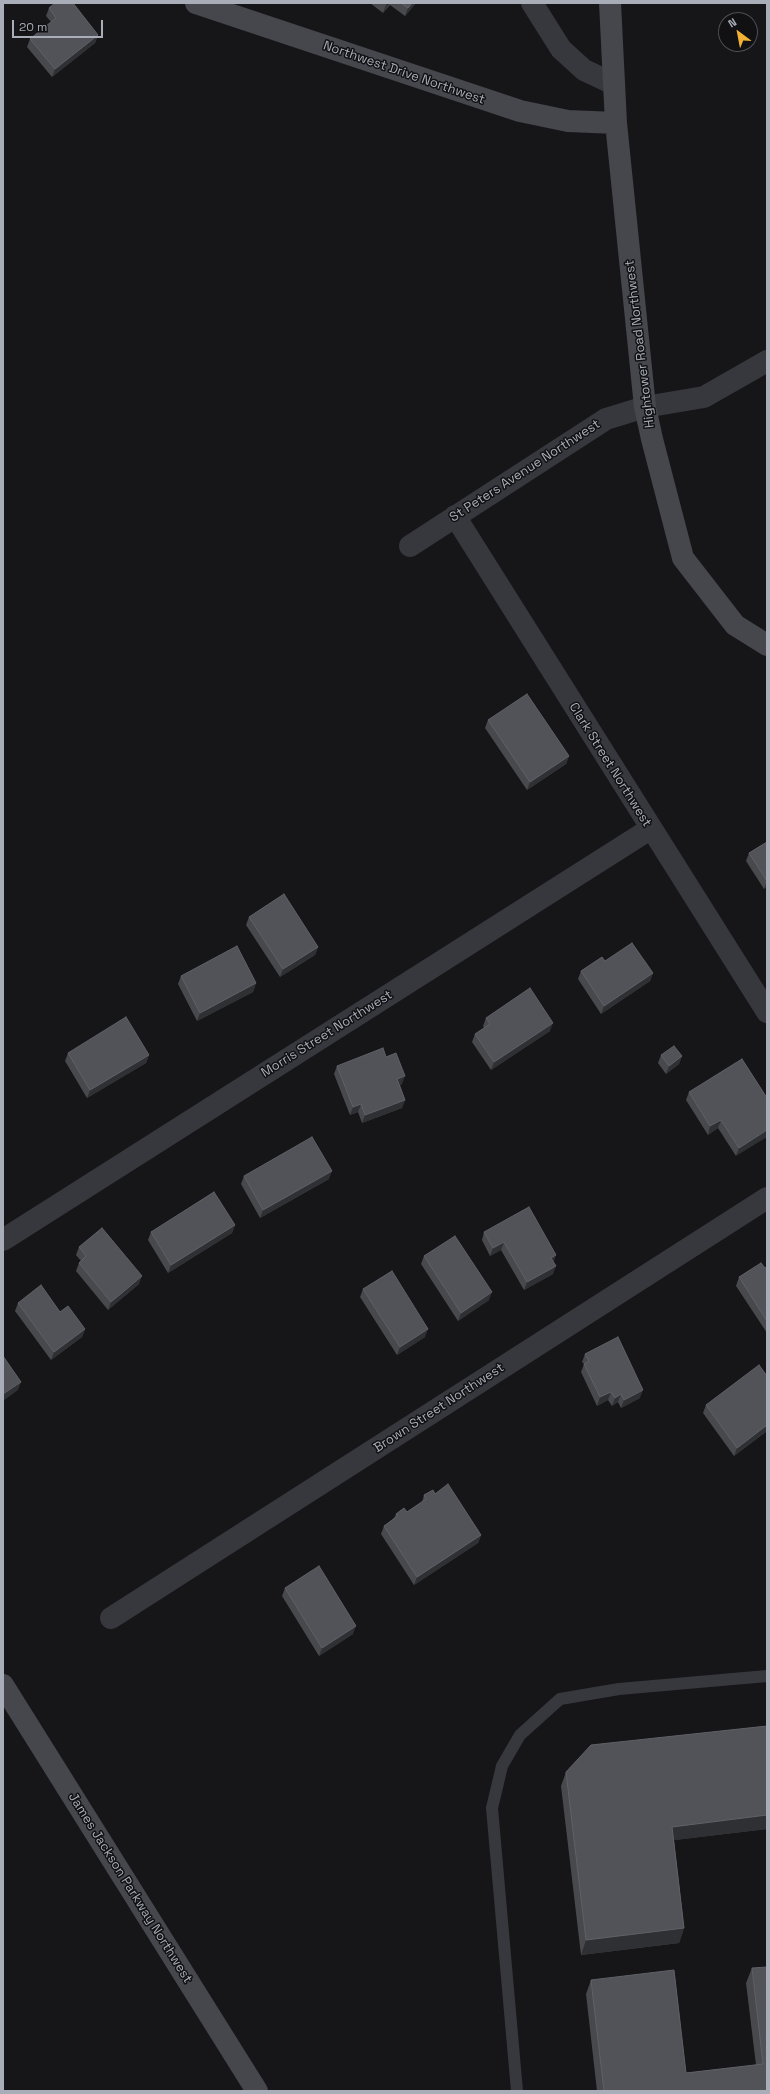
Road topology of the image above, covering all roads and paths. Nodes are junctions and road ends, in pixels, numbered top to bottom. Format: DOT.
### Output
graph roads {
  1 [pos="196,3"];
  2 [pos="532,3"];
  3 [pos="610,3"];
  4 [pos="614,84"];
  5 [pos="616,123"];
  6 [pos="767,361"];
  7 [pos="645,407"];
  8 [pos="455,516"];
  9 [pos="410,546"];
  10 [pos="767,645"];
  11 [pos="650,829"];
  12 [pos="767,1012"];
  13 [pos="767,1198"];
  14 [pos="3,1240"];
  15 [pos="111,1618"];
  16 [pos="767,1676"];
  17 [pos="3,1686"];
  18 [pos="257,2091"];
  19 [pos="517,2091"];
  1 -- 5 [label="street, Northwest Drive Northwest"];
  2 -- 4 [label="street"];
  3 -- 4 [label="street, Hightower Road Northwest"];
  4 -- 5 [label="street, Hightower Road Northwest"];
  5 -- 7 [label="street, Hightower Road Northwest"];
  6 -- 7 [label="street, St Peters Avenue Northwest"];
  7 -- 8 [label="street, St Peters Avenue Northwest"];
  7 -- 10 [label="street, Hightower Road Northwest"];
  8 -- 9 [label="street, St Peters Avenue Northwest"];
  8 -- 11 [label="street, Clark Street Northwest"];
  11 -- 12 [label="street, Clark Street Northwest"];
  11 -- 14 [label="street, Morris Street Northwest"];
  13 -- 15 [label="street, Brown Street Northwest"];
  16 -- 19 [label="lane"];
  17 -- 18 [label="street, James Jackson Parkway Northwest"];
}
